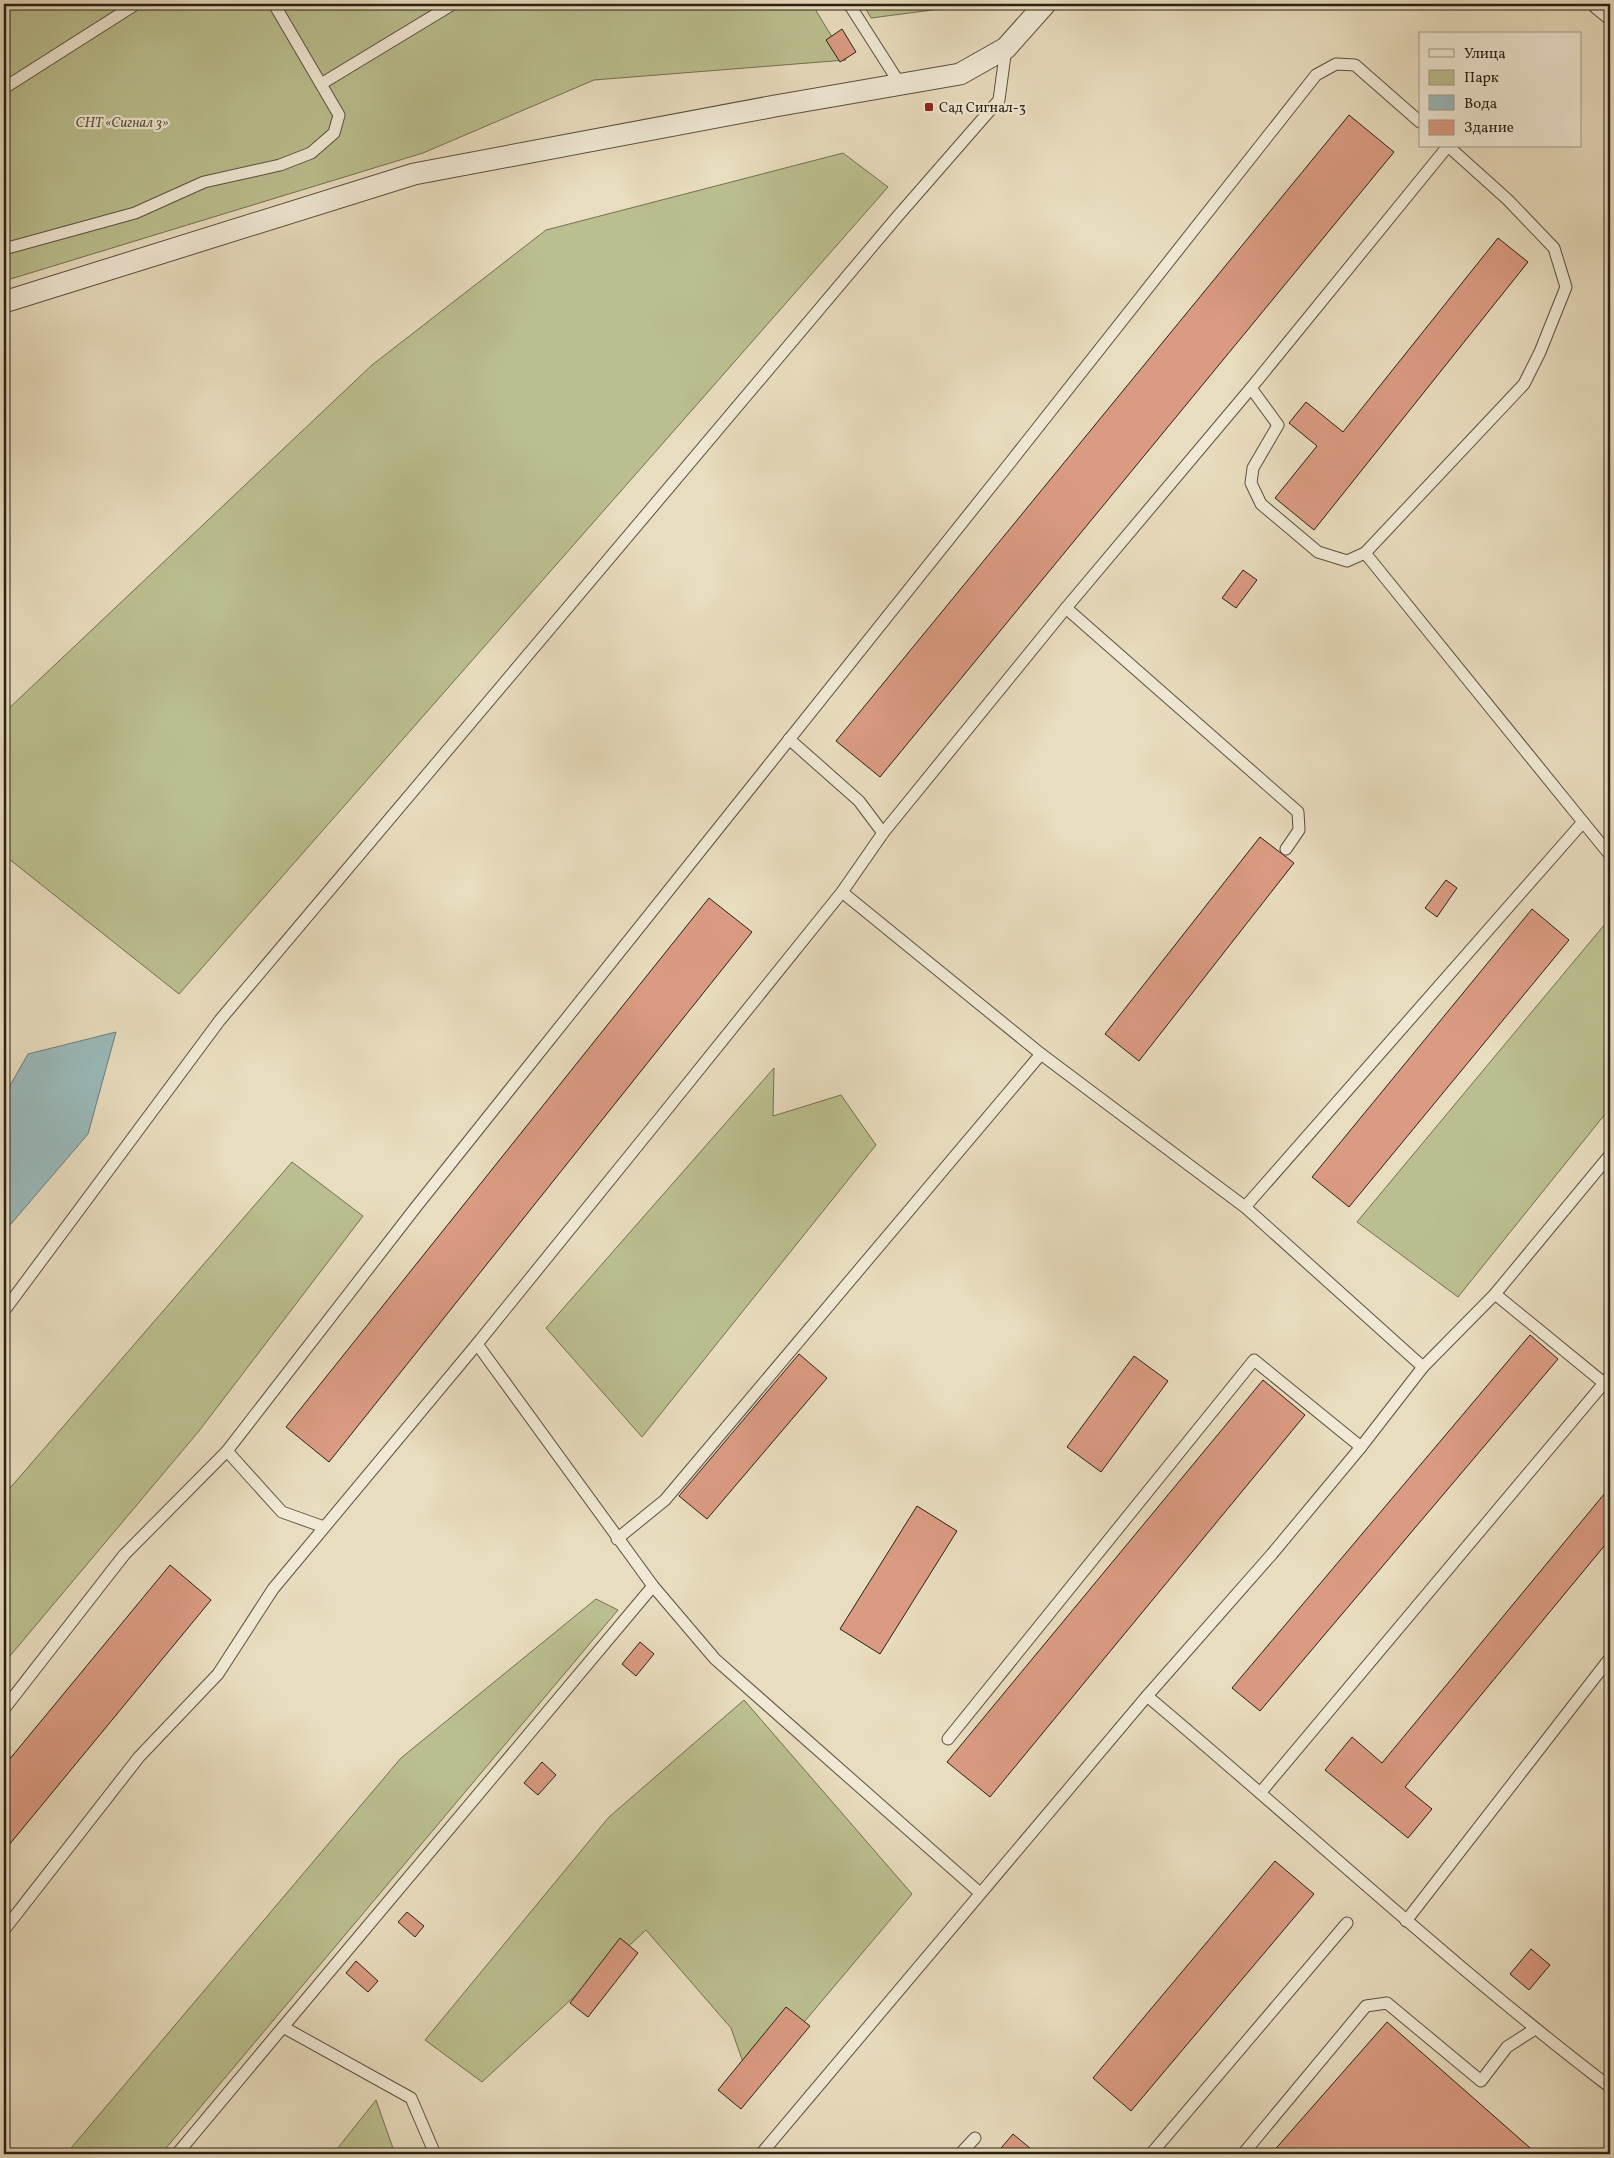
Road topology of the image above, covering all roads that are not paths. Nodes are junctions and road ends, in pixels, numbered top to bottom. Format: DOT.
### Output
graph roads {
  1 [pos="136,4"];
  2 [pos="274,4"];
  3 [pos="453,4"];
  4 [pos="849,4"];
  5 [pos="1045,4"];
  6 [pos="1599,4"];
  7 [pos="1610,13"];
  8 [pos="1006,48"];
  9 [pos="321,84"];
  10 [pos="900,84"];
  11 [pos="4,88"];
  12 [pos="1419,121"];
  13 [pos="1446,148"];
  14 [pos="1450,148"];
  15 [pos="4,249"];
  16 [pos="4,302"];
  17 [pos="1252,388"];
  18 [pos="1365,553"];
  19 [pos="1066,608"];
  20 [pos="789,739"];
  21 [pos="1582,822"];
  22 [pos="883,833"];
  23 [pos="1286,849"];
  24 [pos="1610,855"];
  25 [pos="842,892"];
  26 [pos="1041,1054"];
  27 [pos="1610,1155"];
  28 [pos="1245,1207"];
  29 [pos="1495,1294"];
  30 [pos="4,1311"];
  31 [pos="477,1344"];
  32 [pos="1423,1367"];
  33 [pos="1608,1382"];
  34 [pos="1361,1447"];
  35 [pos="227,1451"];
  36 [pos="324,1527"];
  37 [pos="617,1539"];
  38 [pos="653,1586"];
  39 [pos="1610,1658"];
  40 [pos="1147,1696"];
  41 [pos="4,1709"];
  42 [pos="948,1739"];
  43 [pos="1261,1792"];
  44 [pos="980,1893"];
  45 [pos="1406,1921"];
  46 [pos="1347,1923"];
  47 [pos="4,1930"];
  48 [pos="283,2027"];
  49 [pos="1535,2029"];
  50 [pos="1610,2087"];
  51 [pos="975,2138"];
  52 [pos="1154,2150"];
  53 [pos="177,2154"];
  54 [pos="436,2154"];
  55 [pos="761,2154"];
  56 [pos="960,2154"];
  57 [pos="1167,2154"];
  58 [pos="1243,2154"];
  1 -- 11 [label="lane"];
  2 -- 9 [label="lane"];
  3 -- 9 [label="lane"];
  4 -- 10 [label="lane"];
  5 -- 8 [label="street"];
  6 -- 7 [label="street"];
  8 -- 10 [label="street"];
  8 -- 30 [label="lane"];
  9 -- 15 [label="lane"];
  10 -- 16 [label="street"];
  12 -- 20 [label="lane"];
  13 -- 17 [label="lane"];
  14 -- 18 [label="lane"];
  17 -- 18 [label="lane"];
  17 -- 19 [label="lane"];
  18 -- 21 [label="lane"];
  19 -- 22 [label="lane"];
  19 -- 23 [label="lane"];
  20 -- 22 [label="lane"];
  20 -- 35 [label="lane"];
  21 -- 24 [label="lane"];
  21 -- 28 [label="lane"];
  22 -- 25 [label="lane"];
  25 -- 26 [label="lane"];
  25 -- 31 [label="lane"];
  26 -- 28 [label="lane"];
  26 -- 37 [label="lane"];
  27 -- 29 [label="lane"];
  28 -- 32 [label="lane"];
  29 -- 32 [label="lane"];
  29 -- 33 [label="lane"];
  31 -- 36 [label="lane"];
  31 -- 37 [label="lane"];
  32 -- 34 [label="lane"];
  33 -- 43 [label="lane"];
  34 -- 40 [label="lane"];
  34 -- 42 [label="lane"];
  35 -- 36 [label="lane"];
  35 -- 41 [label="lane"];
  36 -- 47 [label="lane"];
  37 -- 38 [label="lane"];
  38 -- 44 [label="lane"];
  38 -- 48 [label="lane"];
  39 -- 45 [label="lane"];
  40 -- 43 [label="lane"];
  40 -- 44 [label="lane"];
  43 -- 45 [label="lane"];
  44 -- 55 [label="lane"];
  45 -- 49 [label="lane"];
  46 -- 52 [label="lane"];
  48 -- 53 [label="lane"];
  48 -- 54 [label="lane"];
  49 -- 50 [label="lane"];
  49 -- 58 [label="lane"];
  51 -- 56 [label="lane"];
  52 -- 57 [label="lane"];
}
